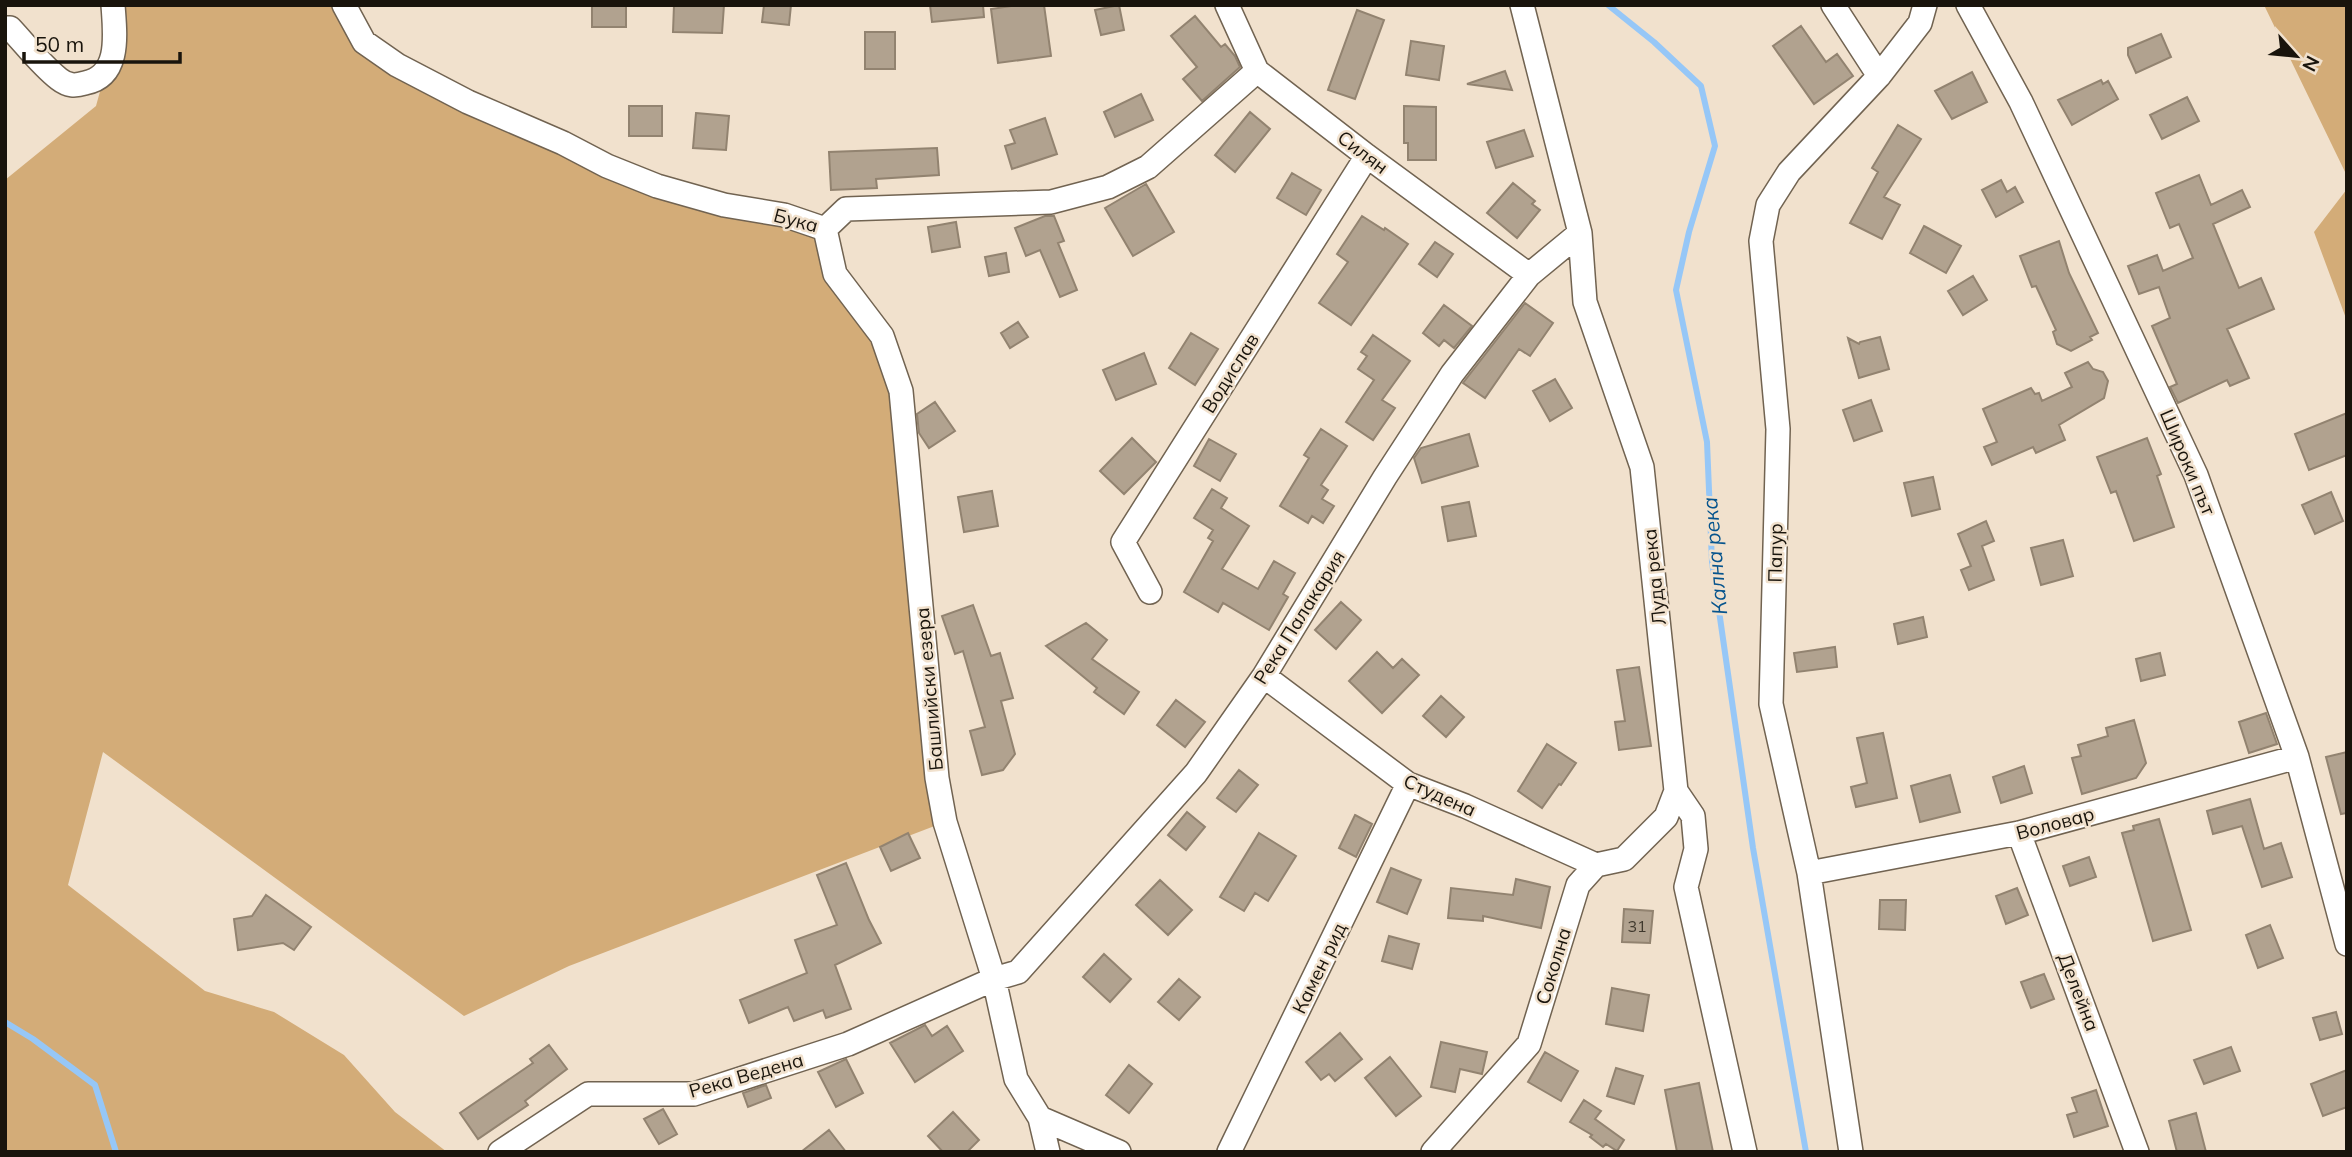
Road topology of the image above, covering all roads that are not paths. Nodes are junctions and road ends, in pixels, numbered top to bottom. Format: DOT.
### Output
graph roads {
  1 [pos="113,5"];
  2 [pos="344,5"];
  3 [pos="1227,5"];
  4 [pos="1522,5"];
  5 [pos="1833,5"];
  6 [pos="1925,5"];
  7 [pos="1968,5"];
  8 [pos="5,28"];
  9 [pos="1257,71"];
  10 [pos="1880,76"];
  11 [pos="1367,156"];
  12 [pos="825,229"];
  13 [pos="1580,233"];
  14 [pos="1529,275"];
  15 [pos="1150,592"];
  16 [pos="1264,676"];
  17 [pos="2297,757"];
  18 [pos="1408,784"];
  19 [pos="1676,792"];
  20 [pos="2019,833"];
  21 [pos="1596,865"];
  22 [pos="1809,873"];
  23 [pos="2347,944"];
  24 [pos="994,979"];
  25 [pos="1040,1118"];
  26 [pos="1047,1151"];
  27 [pos="499,1152"];
  28 [pos="1119,1152"];
  29 [pos="1229,1152"];
  30 [pos="1433,1152"];
  31 [pos="1745,1152"];
  32 [pos="1850,1152"];
  33 [pos="2137,1152"];
  1 -- 8 [label="street"];
  2 -- 12 [label="street, Бука"];
  3 -- 9 [label="street, Силян"];
  4 -- 13 [label="street, Луда река"];
  5 -- 10 [label="street"];
  6 -- 10 [label="street, Папур"];
  7 -- 17 [label="street, Широки път"];
  9 -- 11 [label="street, Силян"];
  9 -- 12 [label="street, Бука"];
  10 -- 22 [label="street, Папур"];
  11 -- 14 [label="street, Силян"];
  11 -- 15 [label="street, Водислав"];
  12 -- 24 [label="street, Башлийски езера"];
  13 -- 14 [label="street, Река Палакария"];
  13 -- 19 [label="street, Луда река"];
  14 -- 16 [label="street, Река Палакария"];
  16 -- 18 [label="street, Студена"];
  16 -- 24 [label="street, Река Палакария"];
  17 -- 20 [label="street, Воловар"];
  17 -- 23 [label="street, Широки път"];
  18 -- 21 [label="street, Студена"];
  18 -- 29 [label="street, Камен рид"];
  19 -- 21 [label="street"];
  19 -- 31 [label="street, Луда река"];
  20 -- 22 [label="street, Воловар"];
  20 -- 33 [label="street, Делейна"];
  21 -- 30 [label="street, Соколна"];
  22 -- 32 [label="street, Папур"];
  24 -- 25 [label="street, Башлийски езера"];
  24 -- 27 [label="street, Река Ведена"];
  25 -- 26 [label="street, Башлийски езера"];
  25 -- 28 [label="street"];
}
